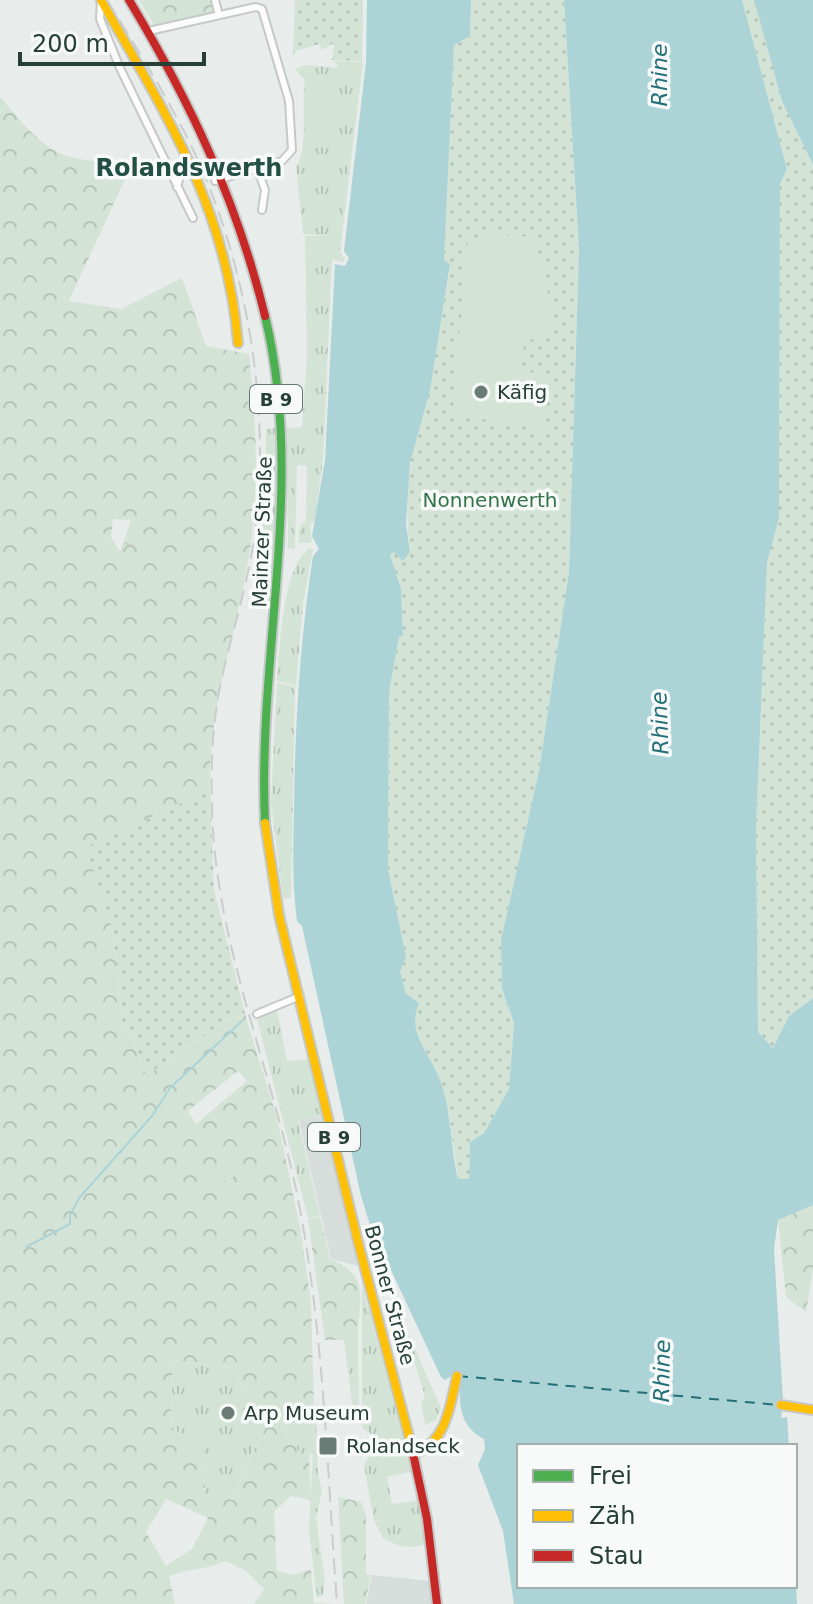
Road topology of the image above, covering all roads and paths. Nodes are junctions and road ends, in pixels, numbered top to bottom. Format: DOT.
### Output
graph roads {
  1 [pos="101,0"];
  2 [pos="129,0"];
  3 [pos="215,0"];
  4 [pos="219,15"];
  5 [pos="149,31"];
  6 [pos="187,150"];
  7 [pos="257,168"];
  8 [pos="225,178"];
  9 [pos="215,181"];
  10 [pos="177,187"];
  11 [pos="262,210"];
  12 [pos="193,218"];
  13 [pos="238,343"];
  14 [pos="300,996"];
  15 [pos="257,1014"];
  16 [pos="457,1376"];
  17 [pos="781,1405"];
  18 [pos="813,1410"];
  19 [pos="416,1453"];
  20 [pos="437,1604"];
  1 -- 6 [label="main road"];
  1 -- 10 [label="street"];
  2 -- 5 [label="main road, Mainzer Straße / B 9"];
  3 -- 4 [label="street"];
  4 -- 5 [label="street"];
  4 -- 7 [label="street"];
  5 -- 8 [label="main road, Mainzer Straße / B 9"];
  6 -- 10 [label="street"];
  6 -- 13 [label="main road"];
  7 -- 8 [label="street"];
  7 -- 11 [label="street"];
  8 -- 9 [label="street"];
  8 -- 14 [label="main road, Mainzer Straße / B 9"];
  10 -- 12 [label="street"];
  14 -- 15 [label="street"];
  14 -- 19 [label="main road, Bonner Straße / B 9"];
  16 -- 19 [label="main road"];
  17 -- 18 [label="main road"];
  19 -- 20 [label="main road, Bonner Straße / B 9"];
}
